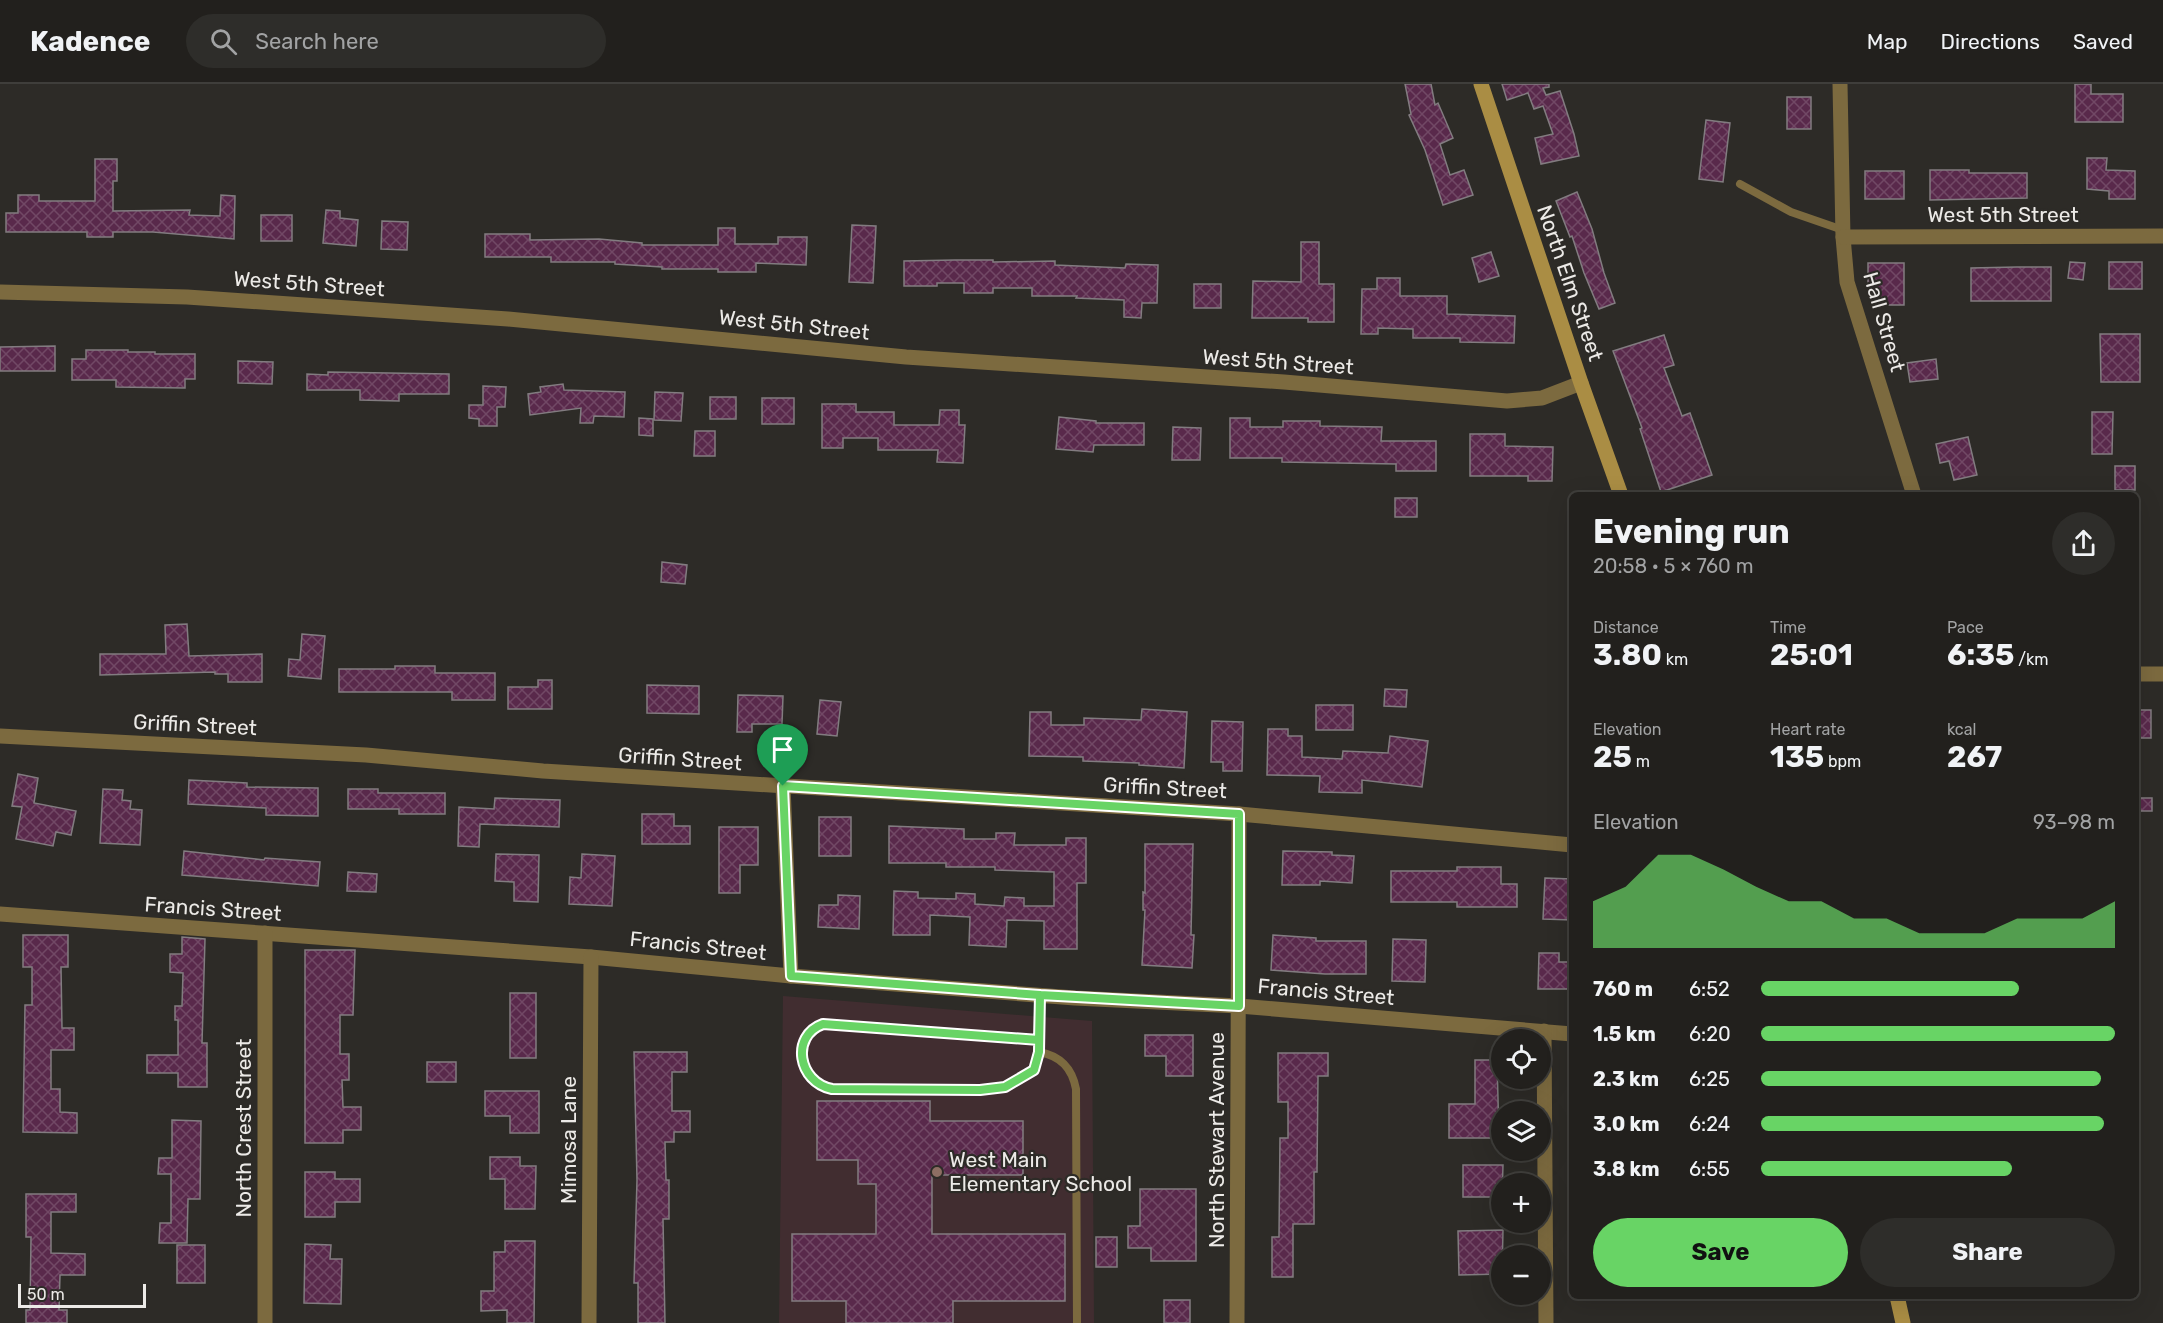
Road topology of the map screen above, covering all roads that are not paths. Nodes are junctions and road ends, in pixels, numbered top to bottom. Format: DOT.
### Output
graph roads {
  1 [pos="1481,84"];
  2 [pos="1840,84"];
  3 [pos="1740,184"];
  4 [pos="1843,233"];
  5 [pos="2163,236"];
  6 [pos="0,292"];
  7 [pos="1581,383"];
  8 [pos="1620,492"];
  9 [pos="1913,492"];
  10 [pos="2139,674"];
  11 [pos="2163,674"];
  12 [pos="0,736"];
  13 [pos="783,786"];
  14 [pos="1239,814"];
  15 [pos="1569,845"];
  16 [pos="0,914"];
  17 [pos="265,933"];
  18 [pos="591,957"];
  19 [pos="791,976"];
  20 [pos="1040,995"];
  21 [pos="1239,1006"];
  22 [pos="1520,1029"];
  23 [pos="1551,1032"];
  24 [pos="1569,1034"];
  25 [pos="1039,1040"];
  26 [pos="1039,1052"];
  27 [pos="1544,1089"];
  28 [pos="1898,1299"];
  29 [pos="265,1323"];
  30 [pos="589,1323"];
  31 [pos="1077,1323"];
  32 [pos="1237,1323"];
  33 [pos="1546,1323"];
  34 [pos="1903,1323"];
  1 -- 7 [label="street, North Elm Street"];
  2 -- 4 [label="street, Hall Street"];
  3 -- 4 [label="lane"];
  4 -- 5 [label="street, West 5th Street"];
  4 -- 9 [label="street, Hall Street"];
  6 -- 7 [label="street, West 5th Street"];
  7 -- 8 [label="street, North Elm Street"];
  10 -- 11 [label="street"];
  12 -- 13 [label="street, Griffin Street"];
  13 -- 14 [label="street, Griffin Street"];
  13 -- 19 [label="street"];
  14 -- 15 [label="street, Griffin Street"];
  14 -- 21 [label="street, North Stewart Avenue"];
  16 -- 17 [label="street, Francis Street"];
  17 -- 18 [label="street, Francis Street"];
  17 -- 29 [label="street, North Crest Street"];
  18 -- 19 [label="street, Francis Street"];
  18 -- 30 [label="street, Mimosa Lane"];
  19 -- 20 [label="street, Francis Street"];
  20 -- 21 [label="street, Francis Street"];
  20 -- 25 [label="lane"];
  21 -- 22 [label="street, Francis Street"];
  21 -- 32 [label="street, North Stewart Avenue"];
  23 -- 24 [label="street, Francis Street"];
  25 -- 26 [label="lane"];
  25 -- 26 [label="lane"];
  26 -- 31 [label="lane"];
  27 -- 33 [label="street"];
  28 -- 34 [label="street"];
}
